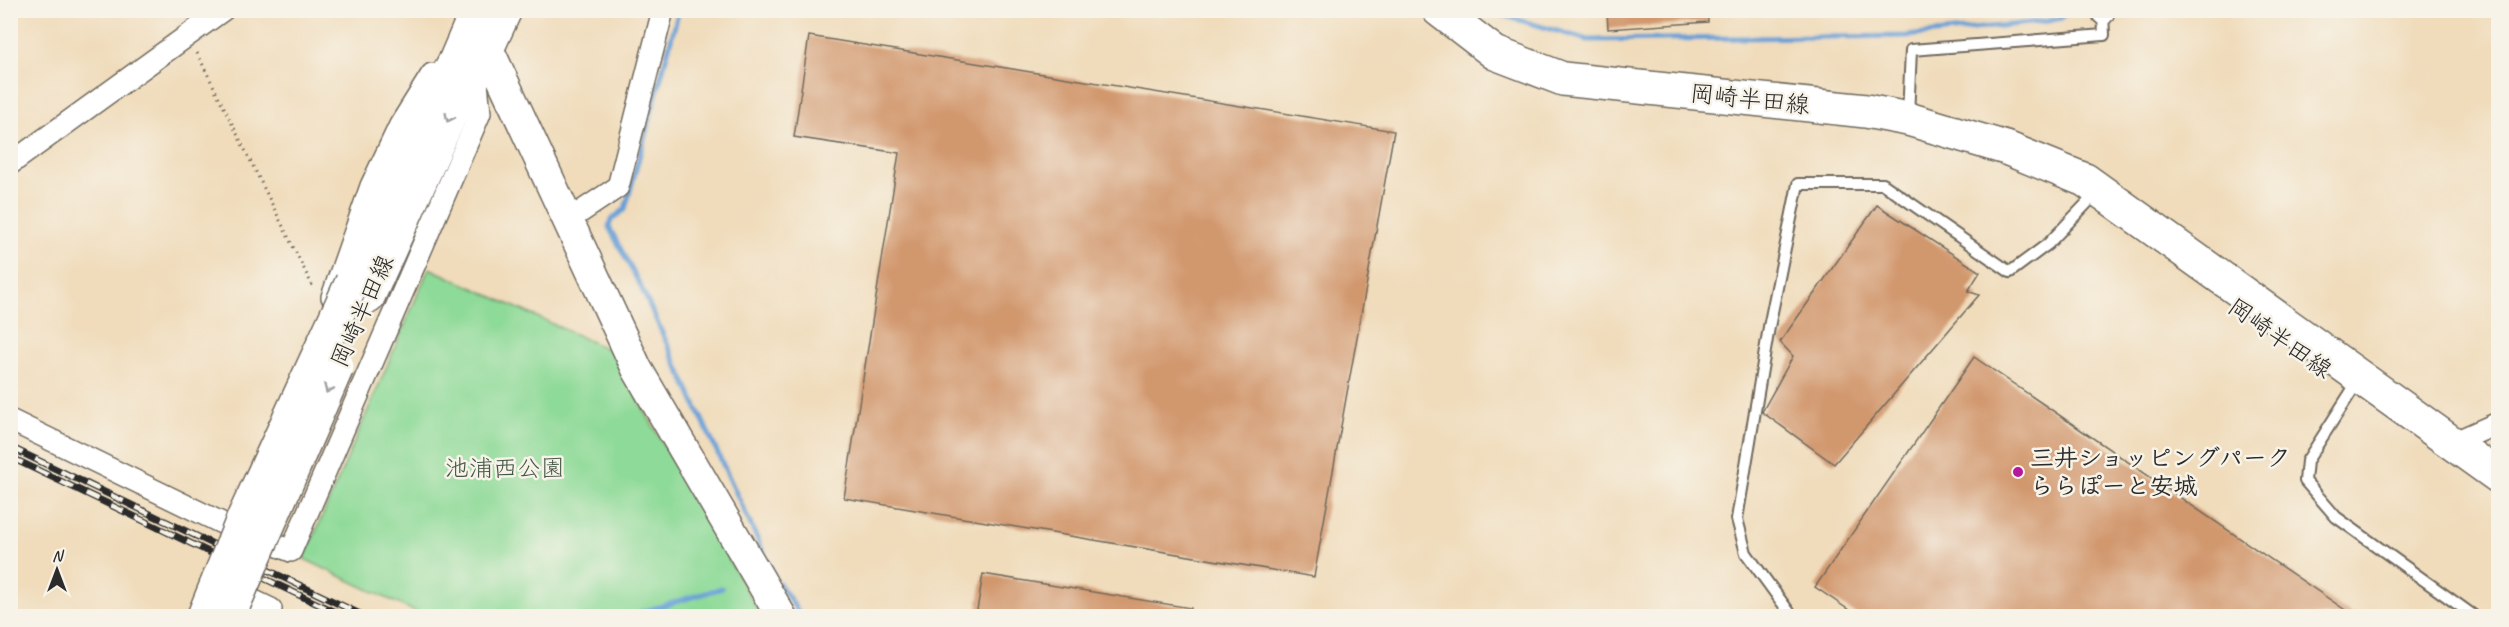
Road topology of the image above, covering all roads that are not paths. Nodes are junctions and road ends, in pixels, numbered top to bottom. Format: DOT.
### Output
graph roads {
  1 [pos="505,10"];
  2 [pos="663,10"];
  3 [pos="1439,10"];
  4 [pos="2103,12"];
  5 [pos="216,13"];
  6 [pos="473,36"];
  7 [pos="1908,119"];
  8 [pos="10,164"];
  9 [pos="2079,189"];
  10 [pos="567,221"];
  11 [pos="360,289"];
  12 [pos="2357,382"];
  13 [pos="10,420"];
  14 [pos="2499,423"];
  15 [pos="2453,443"];
  16 [pos="2499,476"];
  17 [pos="2499,492"];
  18 [pos="230,527"];
  19 [pos="188,616"];
  20 [pos="204,616"];
  21 [pos="228,616"];
  22 [pos="267,616"];
  23 [pos="781,616"];
  24 [pos="1792,616"];
  25 [pos="2474,616"];
  1 -- 6 [label="main road, 岡崎半田線"];
  2 -- 10 [label="street"];
  3 -- 7 [label="main road, 岡崎半田線"];
  4 -- 7 [label="lane"];
  5 -- 8 [label="street"];
  6 -- 10 [label="street"];
  6 -- 11 [label="main road, 岡崎半田線"];
  6 -- 18 [label="street"];
  6 -- 18 [label="street"];
  7 -- 9 [label="main road, 岡崎半田線"];
  9 -- 12 [label="main road, 岡崎半田線"];
  9 -- 24 [label="lane"];
  10 -- 23 [label="street"];
  11 -- 20 [label="main road, 岡崎半田線, bridge"];
  11 -- 21 [label="main road, 岡崎半田線, one-way, bridge"];
  12 -- 15 [label="main road, 岡崎半田線"];
  12 -- 17 [label="main road, 岡崎半田線"];
  12 -- 25 [label="lane"];
  13 -- 18 [label="street"];
  14 -- 15 [label="street"];
  15 -- 16 [label="main road, 岡崎半田線"];
  19 -- 22 [label="street"];
}
